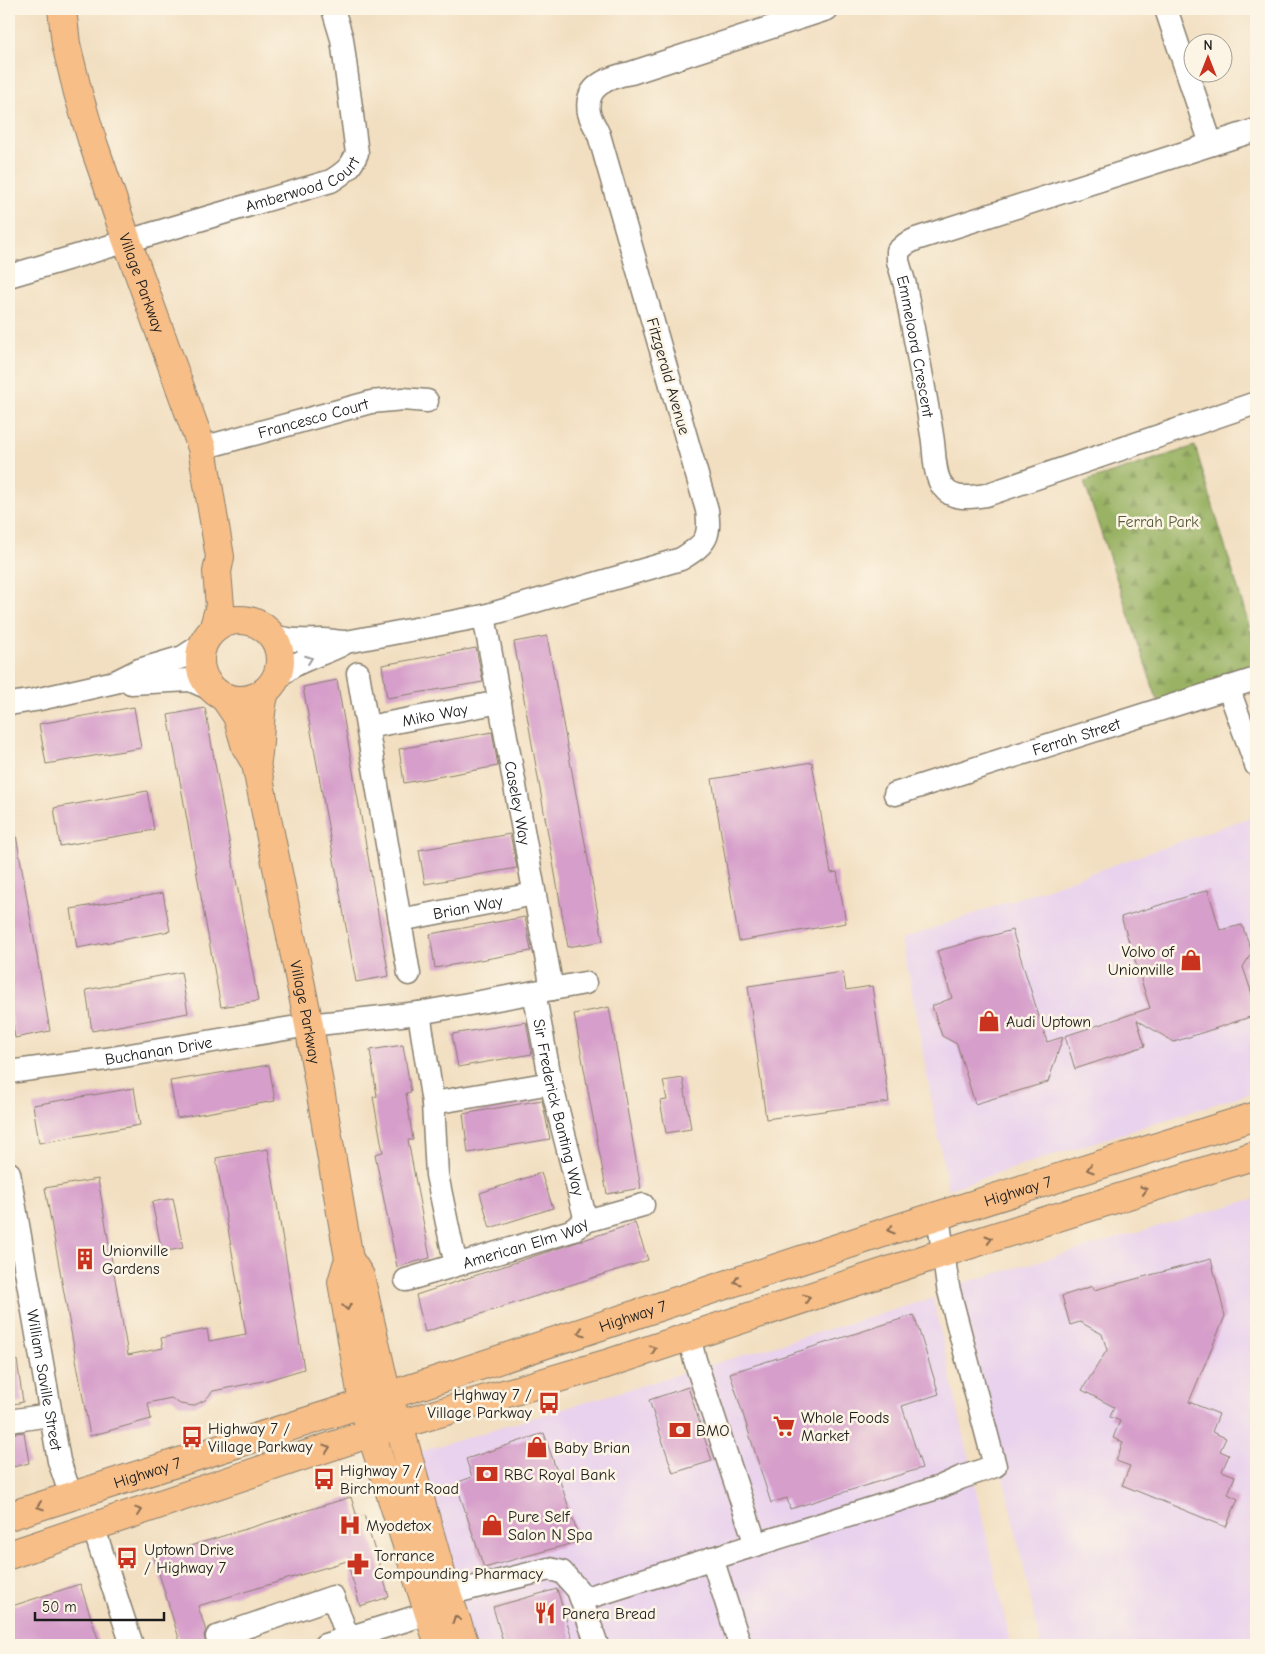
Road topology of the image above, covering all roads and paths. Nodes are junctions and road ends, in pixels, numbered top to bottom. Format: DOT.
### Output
graph roads {
  1 [pos="62,9"];
  2 [pos="333,9"];
  3 [pos="827,9"];
  4 [pos="1166,9"];
  5 [pos="1256,130"];
  6 [pos="1211,144"];
  7 [pos="126,240"];
  8 [pos="9,276"];
  9 [pos="427,401"];
  10 [pos="1256,403"];
  11 [pos="202,448"];
  12 [pos="220,557"];
  13 [pos="484,616"];
  14 [pos="264,629"];
  15 [pos="208,638"];
  16 [pos="346,642"];
  17 [pos="358,673"];
  18 [pos="1256,679"];
  19 [pos="115,682"];
  20 [pos="271,686"];
  21 [pos="1228,687"];
  22 [pos="218,693"];
  23 [pos="500,702"];
  24 [pos="9,704"];
  25 [pos="368,727"];
  26 [pos="256,764"];
  27 [pos="1256,765"];
  28 [pos="895,794"];
  29 [pos="534,894"];
  30 [pos="400,920"];
  31 [pos="409,974"];
  32 [pos="585,983"];
  33 [pos="543,991"];
  34 [pos="419,1013"];
  35 [pos="309,1025"];
  36 [pos="9,1072"];
  37 [pos="551,1083"];
  38 [pos="434,1103"];
  39 [pos="1256,1116"];
  40 [pos="1256,1155"];
  41 [pos="9,1172"];
  42 [pos="644,1205"];
  43 [pos="938,1216"];
  44 [pos="586,1221"];
  45 [pos="943,1253"];
  46 [pos="458,1264"];
  47 [pos="406,1280"];
  48 [pos="689,1337"];
  49 [pos="375,1400"];
  50 [pos="50,1415"];
  51 [pos="9,1421"];
  52 [pos="398,1425"];
  53 [pos="371,1433"];
  54 [pos="71,1496"];
  55 [pos="9,1516"];
  56 [pos="93,1526"];
  57 [pos="756,1545"];
  58 [pos="9,1555"];
  59 [pos="712,1558"];
  60 [pos="582,1600"];
  61 [pos="438,1603"];
  62 [pos="335,1643"];
  63 [pos="132,1645"];
  64 [pos="220,1645"];
  65 [pos="439,1645"];
  66 [pos="465,1645"];
  67 [pos="597,1645"];
  68 [pos="740,1645"];
  1 -- 7 [label="main road, Village Parkway"];
  2 -- 7 [label="street, Amberwood Court"];
  3 -- 13 [label="street, Fitzgerald Avenue"];
  4 -- 6 [label="street"];
  5 -- 6 [label="street, Emmeloord Crescent"];
  6 -- 10 [label="street, Emmeloord Crescent"];
  7 -- 8 [label="street, Amberwood Court"];
  7 -- 11 [label="main road, Village Parkway"];
  9 -- 11 [label="street, Francesco Court"];
  11 -- 12 [label="main road, Village Parkway"];
  12 -- 14 [label="main road, Village Parkway"];
  12 -- 15 [label="main road, Village Parkway"];
  13 -- 16 [label="street, Fitzgerald Avenue"];
  13 -- 23 [label="street, Caseley Way"];
  14 -- 15 [label="main road"];
  14 -- 16 [label="street, Fitzgerald Avenue"];
  14 -- 20 [label="main road"];
  15 -- 19 [label="street"];
  15 -- 22 [label="main road"];
  20 -- 16 [label="street, Fitzgerald Avenue, one-way"];
  17 -- 25 [label="street"];
  18 -- 21 [label="street, Ferrah Street"];
  19 -- 22 [label="street"];
  19 -- 24 [label="street"];
  20 -- 22 [label="main road"];
  20 -- 26 [label="main road, Village Parkway"];
  21 -- 27 [label="street"];
  21 -- 28 [label="street, Ferrah Street"];
  22 -- 26 [label="main road, Village Parkway"];
  23 -- 25 [label="street, Miko Way"];
  23 -- 29 [label="street, Caseley Way"];
  25 -- 30 [label="street"];
  26 -- 35 [label="main road, Village Parkway"];
  29 -- 30 [label="street, Brian Way"];
  29 -- 33 [label="street, Caseley Way"];
  30 -- 31 [label="street"];
  32 -- 33 [label="street, Buchanan Drive"];
  33 -- 34 [label="street, Buchanan Drive"];
  33 -- 37 [label="street, Sir Frederick Banting Way"];
  34 -- 35 [label="street, Buchanan Drive"];
  34 -- 38 [label="street"];
  35 -- 36 [label="street, Buchanan Drive"];
  35 -- 49 [label="main road, Village Parkway"];
  37 -- 38 [label="street"];
  37 -- 44 [label="street, Sir Frederick Banting Way"];
  38 -- 46 [label="street"];
  39 -- 43 [label="main road, Highway 7, one-way"];
  45 -- 40 [label="main road, one-way"];
  41 -- 50 [label="street, William Saville Street"];
  42 -- 44 [label="street, American Elm Way"];
  43 -- 45 [label="street"];
  43 -- 49 [label="main road, Highway 7, one-way"];
  44 -- 46 [label="street, American Elm Way"];
  48 -- 45 [label="main road, one-way"];
  45 -- 57 [label="street"];
  46 -- 47 [label="street, American Elm Way"];
  52 -- 48 [label="main road, one-way"];
  48 -- 57 [label="street"];
  49 -- 52 [label="main road, Village Parkway"];
  49 -- 53 [label="main road"];
  49 -- 54 [label="main road, Highway 7"];
  50 -- 51 [label="street"];
  50 -- 54 [label="street, William Saville Street"];
  52 -- 53 [label="main road"];
  52 -- 61 [label="main road, Village Parkway"];
  56 -- 53 [label="main road, one-way"];
  53 -- 61 [label="main road"];
  54 -- 55 [label="main road, Highway 7, one-way"];
  56 -- 58 [label="main road"];
  56 -- 63 [label="street"];
  57 -- 59 [label="street"];
  59 -- 60 [label="street"];
  59 -- 68 [label="street"];
  60 -- 61 [label="street"];
  60 -- 67 [label="street"];
  61 -- 62 [label="street"];
  61 -- 65 [label="main road"];
  66 -- 61 [label="main road, one-way"];
  62 -- 64 [label="street"];
}
